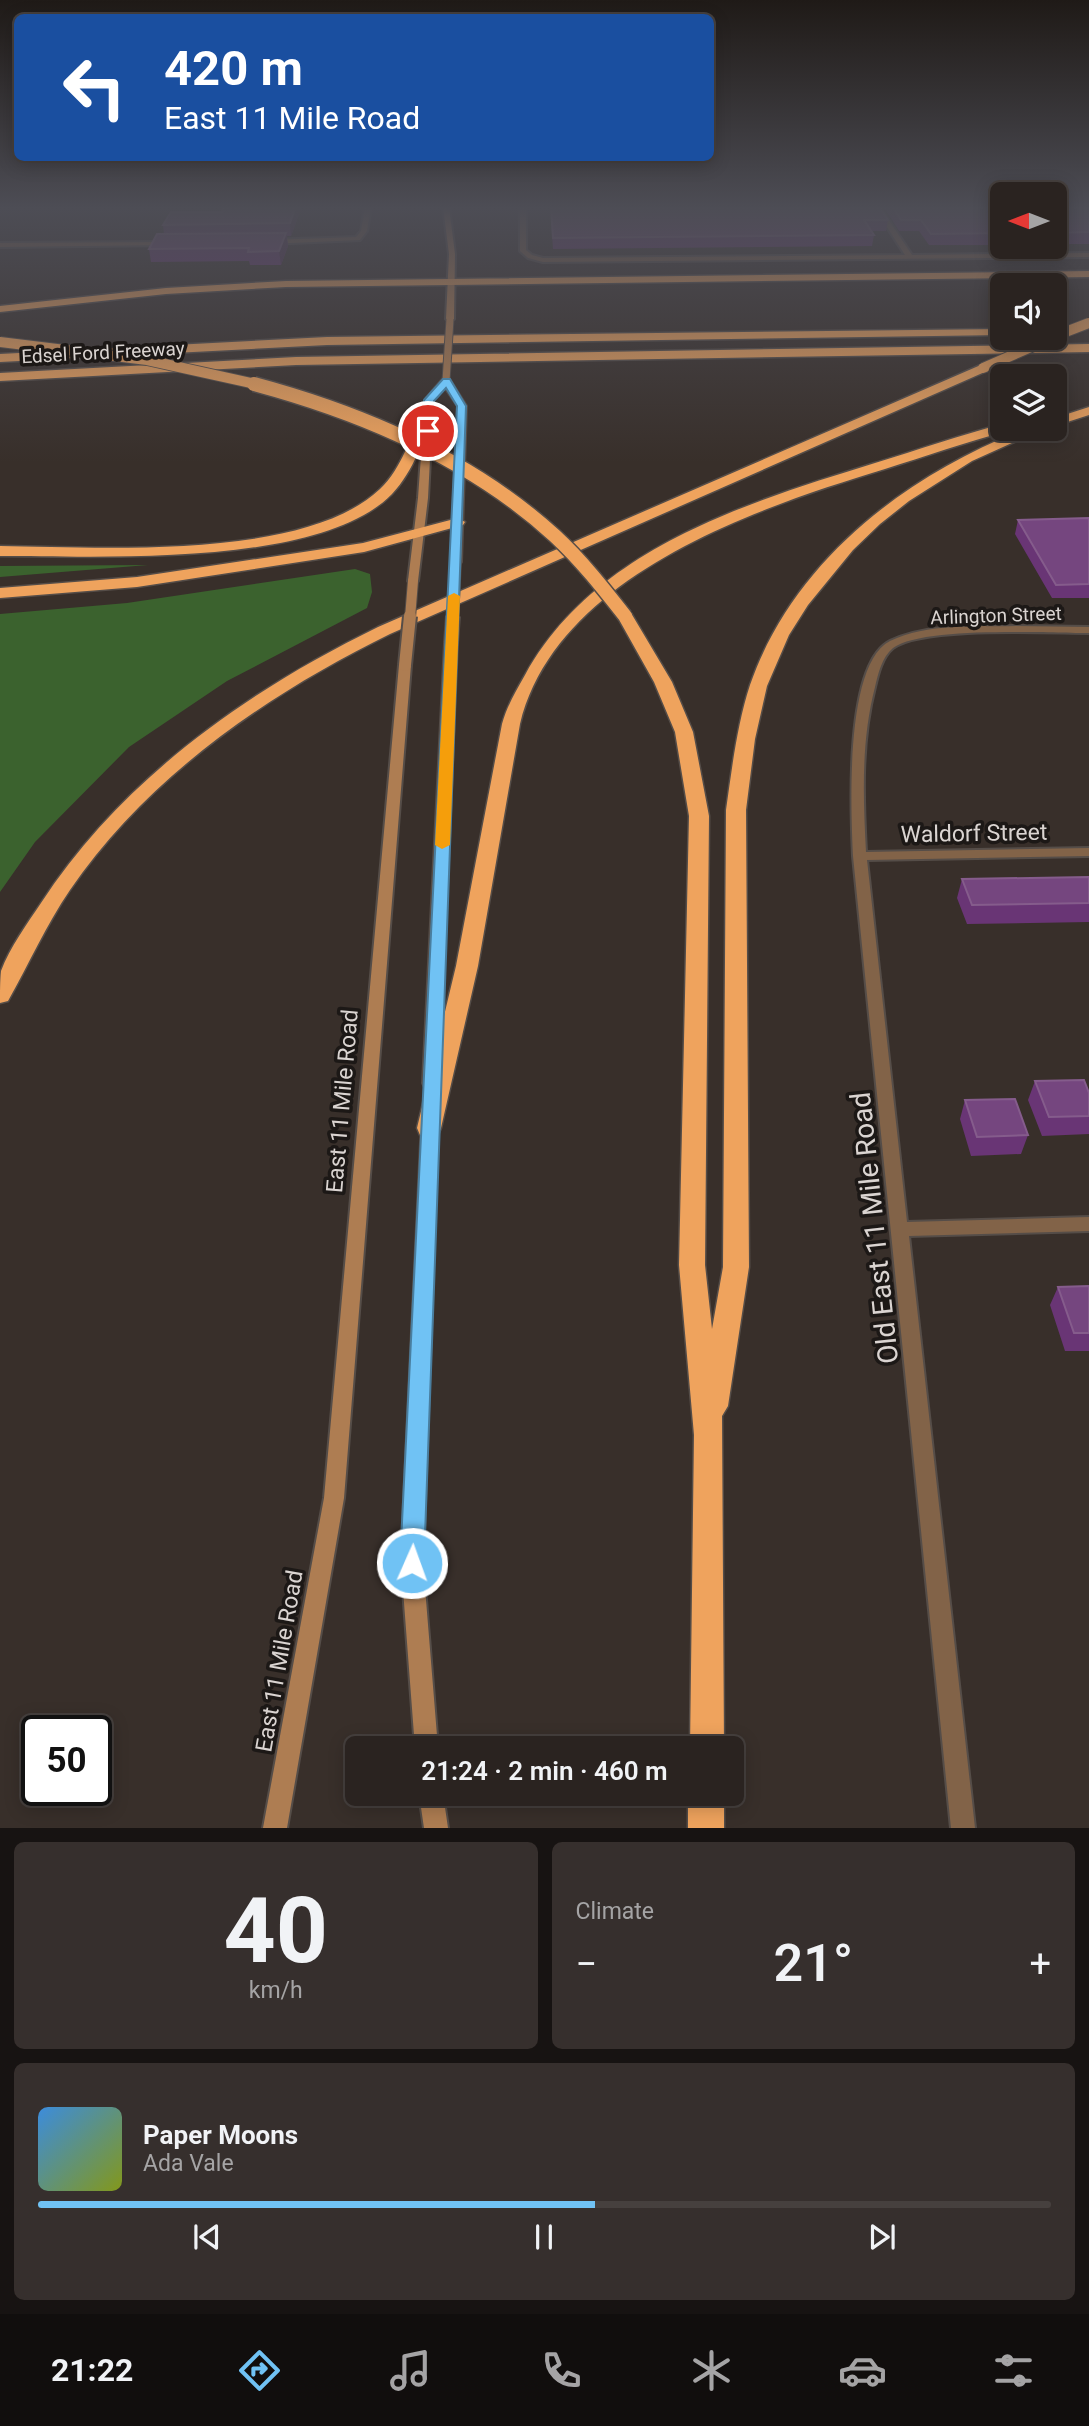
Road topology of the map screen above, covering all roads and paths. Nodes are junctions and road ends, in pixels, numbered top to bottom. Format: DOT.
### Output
graph roads {
  1 [pos="170,292"];
  2 [pos="451,292"];
  3 [pos="0,309"];
  4 [pos="1089,323"];
  5 [pos="1067,331"];
  6 [pos="1089,331"];
  7 [pos="990,332"];
  8 [pos="1067,334"];
  9 [pos="0,342"];
  10 [pos="1089,348"];
  11 [pos="1022,350"];
  12 [pos="0,358"];
  13 [pos="127,369"];
  14 [pos="0,377"];
  15 [pos="446,381"];
  16 [pos="0,385"];
  17 [pos="429,409"];
  18 [pos="1089,409"];
  19 [pos="1067,413"];
  20 [pos="1067,417"];
  21 [pos="990,432"];
  22 [pos="1008,441"];
  23 [pos="458,522"];
  24 [pos="418,532"];
  25 [pos="0,551"];
  26 [pos="0,593"];
  27 [pos="1089,630"];
  28 [pos="905,638"];
  29 [pos="1089,852"];
  30 [pos="860,856"];
  31 [pos="0,995"];
  32 [pos="429,1128"];
  33 [pos="1089,1224"];
  34 [pos="901,1229"];
  35 [pos="709,1435"];
  36 [pos="425,1736"];
  37 [pos="707,1736"];
  38 [pos="433,1806"];
  39 [pos="706,1806"];
  40 [pos="275,1828"];
  41 [pos="436,1828"];
  42 [pos="706,1828"];
  43 [pos="963,1828"];
  1 -- 3 [label="highway"];
  2 -- 15 [label="main road, East 11 Mile Road, bridge"];
  4 -- 5 [label="highway, bridge"];
  6 -- 8 [label="highway"];
  7 -- 12 [label="highway, Edsel Ford Freeway"];
  9 -- 35 [label="highway, bridge"];
  10 -- 13 [label="highway, Edsel Ford Freeway"];
  11 -- 31 [label="highway, bridge"];
  13 -- 14 [label="highway, Edsel Ford Freeway"];
  13 -- 16 [label="highway"];
  15 -- 17 [label="main road, East 11 Mile Road"];
  15 -- 23 [label="main road"];
  17 -- 24 [label="main road, East 11 Mile Road"];
  17 -- 25 [label="highway"];
  18 -- 19 [label="highway"];
  18 -- 20 [label="highway"];
  21 -- 32 [label="highway"];
  22 -- 35 [label="highway"];
  23 -- 24 [label="highway"];
  23 -- 32 [label="main road, bridge"];
  24 -- 26 [label="highway"];
  24 -- 40 [label="main road, East 11 Mile Road, bridge"];
  27 -- 28 [label="street, Arlington Street"];
  28 -- 30 [label="street, Old East 11 Mile Road"];
  29 -- 30 [label="street, Waldorf Street"];
  30 -- 34 [label="street, Old East 11 Mile Road"];
  32 -- 36 [label="main road"];
  33 -- 34 [label="street"];
  34 -- 43 [label="street, Old East 11 Mile Road"];
  35 -- 37 [label="highway"];
  38 -- 41 [label="main road"];
  39 -- 42 [label="highway"];
}
